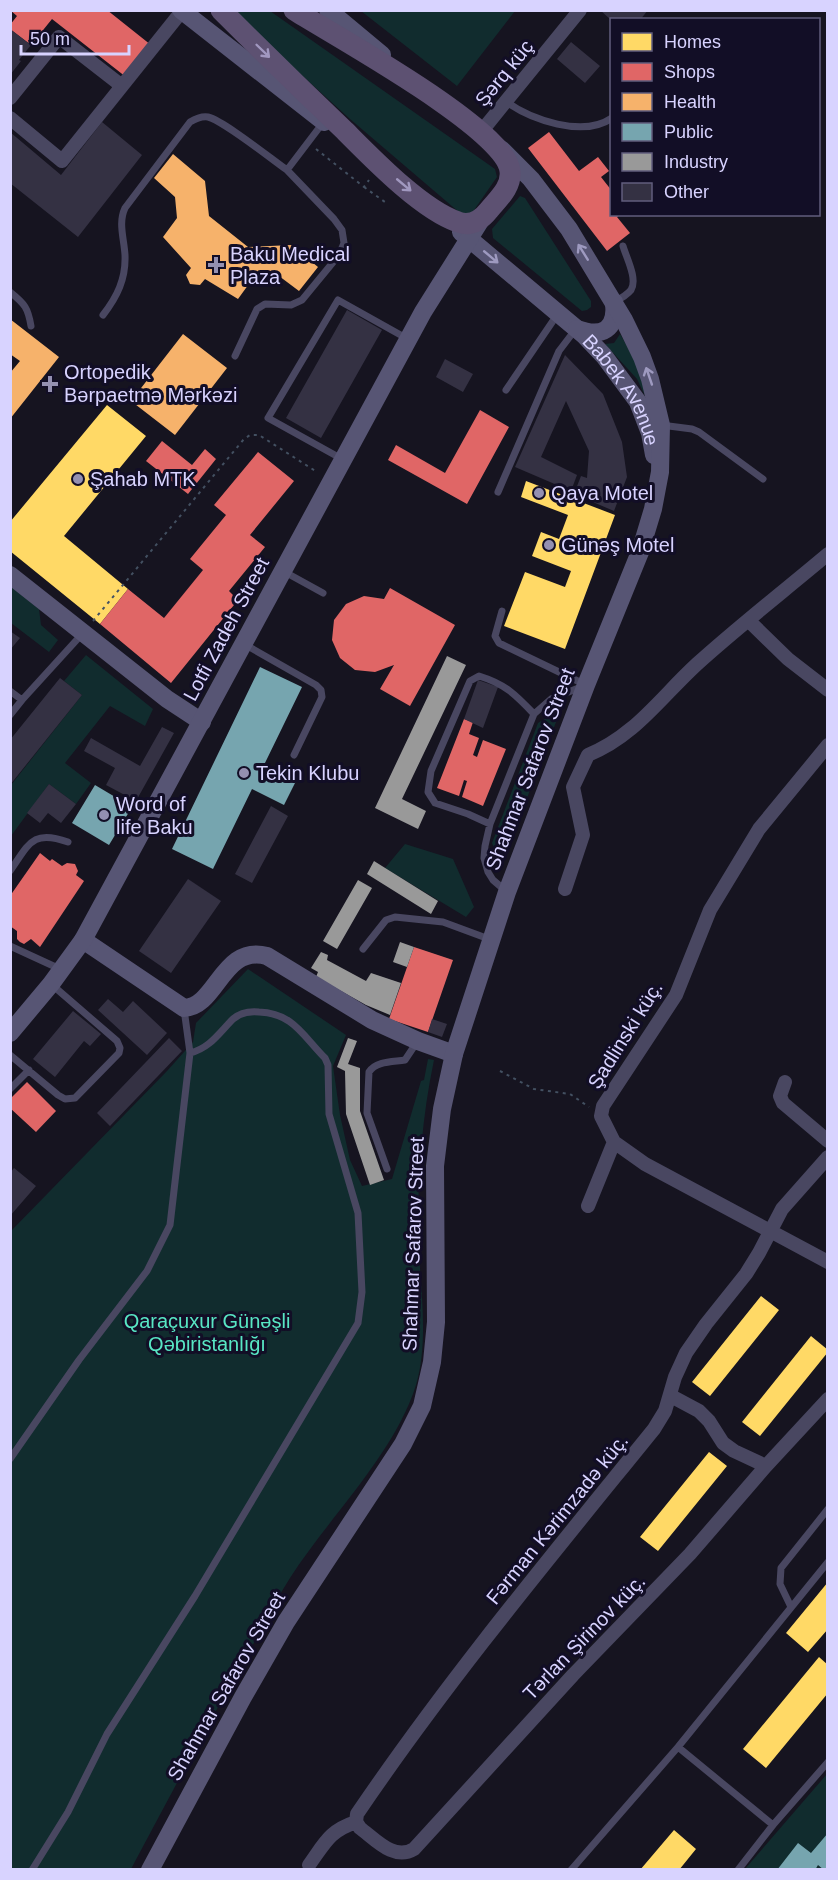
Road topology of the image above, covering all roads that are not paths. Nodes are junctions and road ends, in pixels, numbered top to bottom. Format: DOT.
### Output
graph roads {
  1 [pos="221,10"];
  2 [pos="294,10"];
  3 [pos="328,10"];
  4 [pos="580,10"];
  5 [pos="181,11"];
  6 [pos="122,86"];
  7 [pos="435,97"];
  8 [pos="10,98"];
  9 [pos="505,101"];
  10 [pos="10,118"];
  11 [pos="610,119"];
  12 [pos="324,122"];
  13 [pos="487,137"];
  14 [pos="380,166"];
  15 [pos="287,170"];
  16 [pos="429,206"];
  17 [pos="482,218"];
  18 [pos="468,238"];
  19 [pos="623,246"];
  20 [pos="10,292"];
  21 [pos="614,302"];
  22 [pos="558,313"];
  23 [pos="103,315"];
  24 [pos="31,326"];
  25 [pos="576,329"];
  26 [pos="409,339"];
  27 [pos="235,356"];
  28 [pos="506,390"];
  29 [pos="661,425"];
  30 [pos="344,459"];
  31 [pos="763,479"];
  32 [pos="498,492"];
  33 [pos="655,502"];
  34 [pos="828,554"];
  35 [pos="283,571"];
  36 [pos="10,575"];
  37 [pos="323,593"];
  38 [pos="502,611"];
  39 [pos="749,621"];
  40 [pos="83,632"];
  41 [pos="244,644"];
  42 [pos="586,685"];
  43 [pos="828,690"];
  44 [pos="10,691"];
  45 [pos="22,700"];
  46 [pos="534,714"];
  47 [pos="10,715"];
  48 [pos="202,722"];
  49 [pos="828,745"];
  50 [pos="294,754"];
  51 [pos="557,761"];
  52 [pos="580,771"];
  53 [pos="490,824"];
  54 [pos="68,842"];
  55 [pos="10,871"];
  56 [pos="565,889"];
  57 [pos="507,892"];
  58 [pos="82,940"];
  59 [pos="491,940"];
  60 [pos="10,946"];
  61 [pos="363,950"];
  62 [pos="57,977"];
  63 [pos="184,1008"];
  64 [pos="10,1033"];
  65 [pos="418,1041"];
  66 [pos="190,1053"];
  67 [pos="454,1054"];
  68 [pos="10,1055"];
  69 [pos="29,1070"];
  70 [pos="785,1083"];
  71 [pos="10,1089"];
  72 [pos="828,1141"];
  73 [pos="614,1142"];
  74 [pos="828,1156"];
  75 [pos="387,1169"];
  76 [pos="588,1206"];
  77 [pos="770,1230"];
  78 [pos="828,1262"];
  79 [pos="671,1395"];
  80 [pos="828,1399"];
  81 [pos="10,1459"];
  82 [pos="766,1466"];
  83 [pos="828,1509"];
  84 [pos="828,1562"];
  85 [pos="791,1607"];
  86 [pos="678,1747"];
  87 [pos="828,1762"];
  88 [pos="356,1822"];
  89 [pos="773,1825"];
  90 [pos="309,1865"];
  91 [pos="32,1869"];
  92 [pos="150,1869"];
  93 [pos="571,1869"];
  94 [pos="739,1869"];
  1 -- 14 [label="main road, Babek Avenue, one-way"];
  2 -- 7 [label="main road, Babek Avenue"];
  3 -- 7 [label="main road, Babek Avenue"];
  4 -- 9 [label="street, Şərq küç"];
  5 -- 6 [label="street"];
  5 -- 12 [label="main road, Babek Avenue"];
  6 -- 8 [label="street"];
  6 -- 10 [label="street"];
  7 -- 13 [label="main road, Babek Avenue"];
  9 -- 11 [label="lane"];
  9 -- 13 [label="street, Şərq küç"];
  12 -- 14 [label="main road, Babek Avenue"];
  12 -- 15 [label="lane"];
  13 -- 17 [label="main road, Babek Avenue"];
  21 -- 13 [label="main road, Babek Avenue, one-way"];
  14 -- 16 [label="main road, Babek Avenue, one-way"];
  15 -- 23 [label="lane"];
  15 -- 27 [label="lane"];
  16 -- 17 [label="main road, Babek Avenue"];
  16 -- 18 [label="main road, Babek Avenue"];
  17 -- 18 [label="main road, Lotfi Zadeh Street"];
  18 -- 22 [label="main road, Babek Avenue, one-way"];
  18 -- 26 [label="main road, Lotfi Zadeh Street"];
  19 -- 21 [label="lane"];
  20 -- 24 [label="lane"];
  21 -- 25 [label="main road"];
  29 -- 21 [label="main road, Babek Avenue, one-way"];
  22 -- 25 [label="main road, Babek Avenue"];
  22 -- 28 [label="lane"];
  25 -- 32 [label="lane"];
  25 -- 33 [label="main road, Babek Avenue"];
  26 -- 30 [label="main road, Lotfi Zadeh Street"];
  26 -- 30 [label="lane"];
  29 -- 31 [label="lane"];
  29 -- 33 [label="main road, Babek Avenue"];
  30 -- 35 [label="main road, Lotfi Zadeh Street"];
  33 -- 42 [label="main road, Shahmar Safarov Street"];
  34 -- 39 [label="street"];
  35 -- 37 [label="lane"];
  35 -- 41 [label="main road, Lotfi Zadeh Street"];
  36 -- 40 [label="main road"];
  38 -- 42 [label="lane"];
  39 -- 43 [label="street"];
  39 -- 52 [label="street"];
  40 -- 45 [label="lane"];
  40 -- 48 [label="main road"];
  41 -- 48 [label="main road, Lotfi Zadeh Street"];
  41 -- 50 [label="lane"];
  42 -- 46 [label="lane"];
  42 -- 51 [label="main road, Shahmar Safarov Street"];
  44 -- 45 [label="lane"];
  45 -- 47 [label="lane"];
  46 -- 53 [label="lane"];
  46 -- 53 [label="lane"];
  48 -- 58 [label="main road, Lotfi Zadeh Street"];
  49 -- 73 [label="street, Şadlinski küç."];
  51 -- 52 [label="street"];
  51 -- 57 [label="main road, Shahmar Safarov Street"];
  52 -- 56 [label="street"];
  53 -- 57 [label="lane"];
  54 -- 55 [label="lane"];
  57 -- 59 [label="main road, Shahmar Safarov Street"];
  58 -- 62 [label="main road, Lotfi Zadeh Street"];
  58 -- 63 [label="main road"];
  59 -- 61 [label="lane"];
  59 -- 67 [label="main road, Shahmar Safarov Street"];
  60 -- 62 [label="lane"];
  62 -- 64 [label="main road, Lotfi Zadeh Street"];
  62 -- 69 [label="lane"];
  63 -- 65 [label="main road"];
  63 -- 66 [label="lane"];
  65 -- 67 [label="main road"];
  65 -- 75 [label="lane"];
  66 -- 81 [label="lane"];
  66 -- 91 [label="lane"];
  67 -- 92 [label="main road, Shahmar Safarov Street"];
  68 -- 69 [label="lane"];
  69 -- 71 [label="lane"];
  70 -- 72 [label="street"];
  73 -- 76 [label="street"];
  73 -- 77 [label="street, Şadlinski küç."];
  74 -- 77 [label="street, Fərman Kərimzadə küç."];
  77 -- 78 [label="street, Şadlinski küç."];
  77 -- 79 [label="street, Fərman Kərimzadə küç."];
  79 -- 82 [label="street"];
  79 -- 88 [label="street, Fərman Kərimzadə küç."];
  80 -- 82 [label="street, Tərlan Şirinov küç."];
  82 -- 88 [label="street, Tərlan Şirinov küç."];
  83 -- 85 [label="lane"];
  84 -- 85 [label="lane"];
  85 -- 86 [label="lane"];
  86 -- 89 [label="lane"];
  86 -- 93 [label="lane"];
  87 -- 89 [label="lane"];
  88 -- 90 [label="street"];
  89 -- 94 [label="lane"];
}
